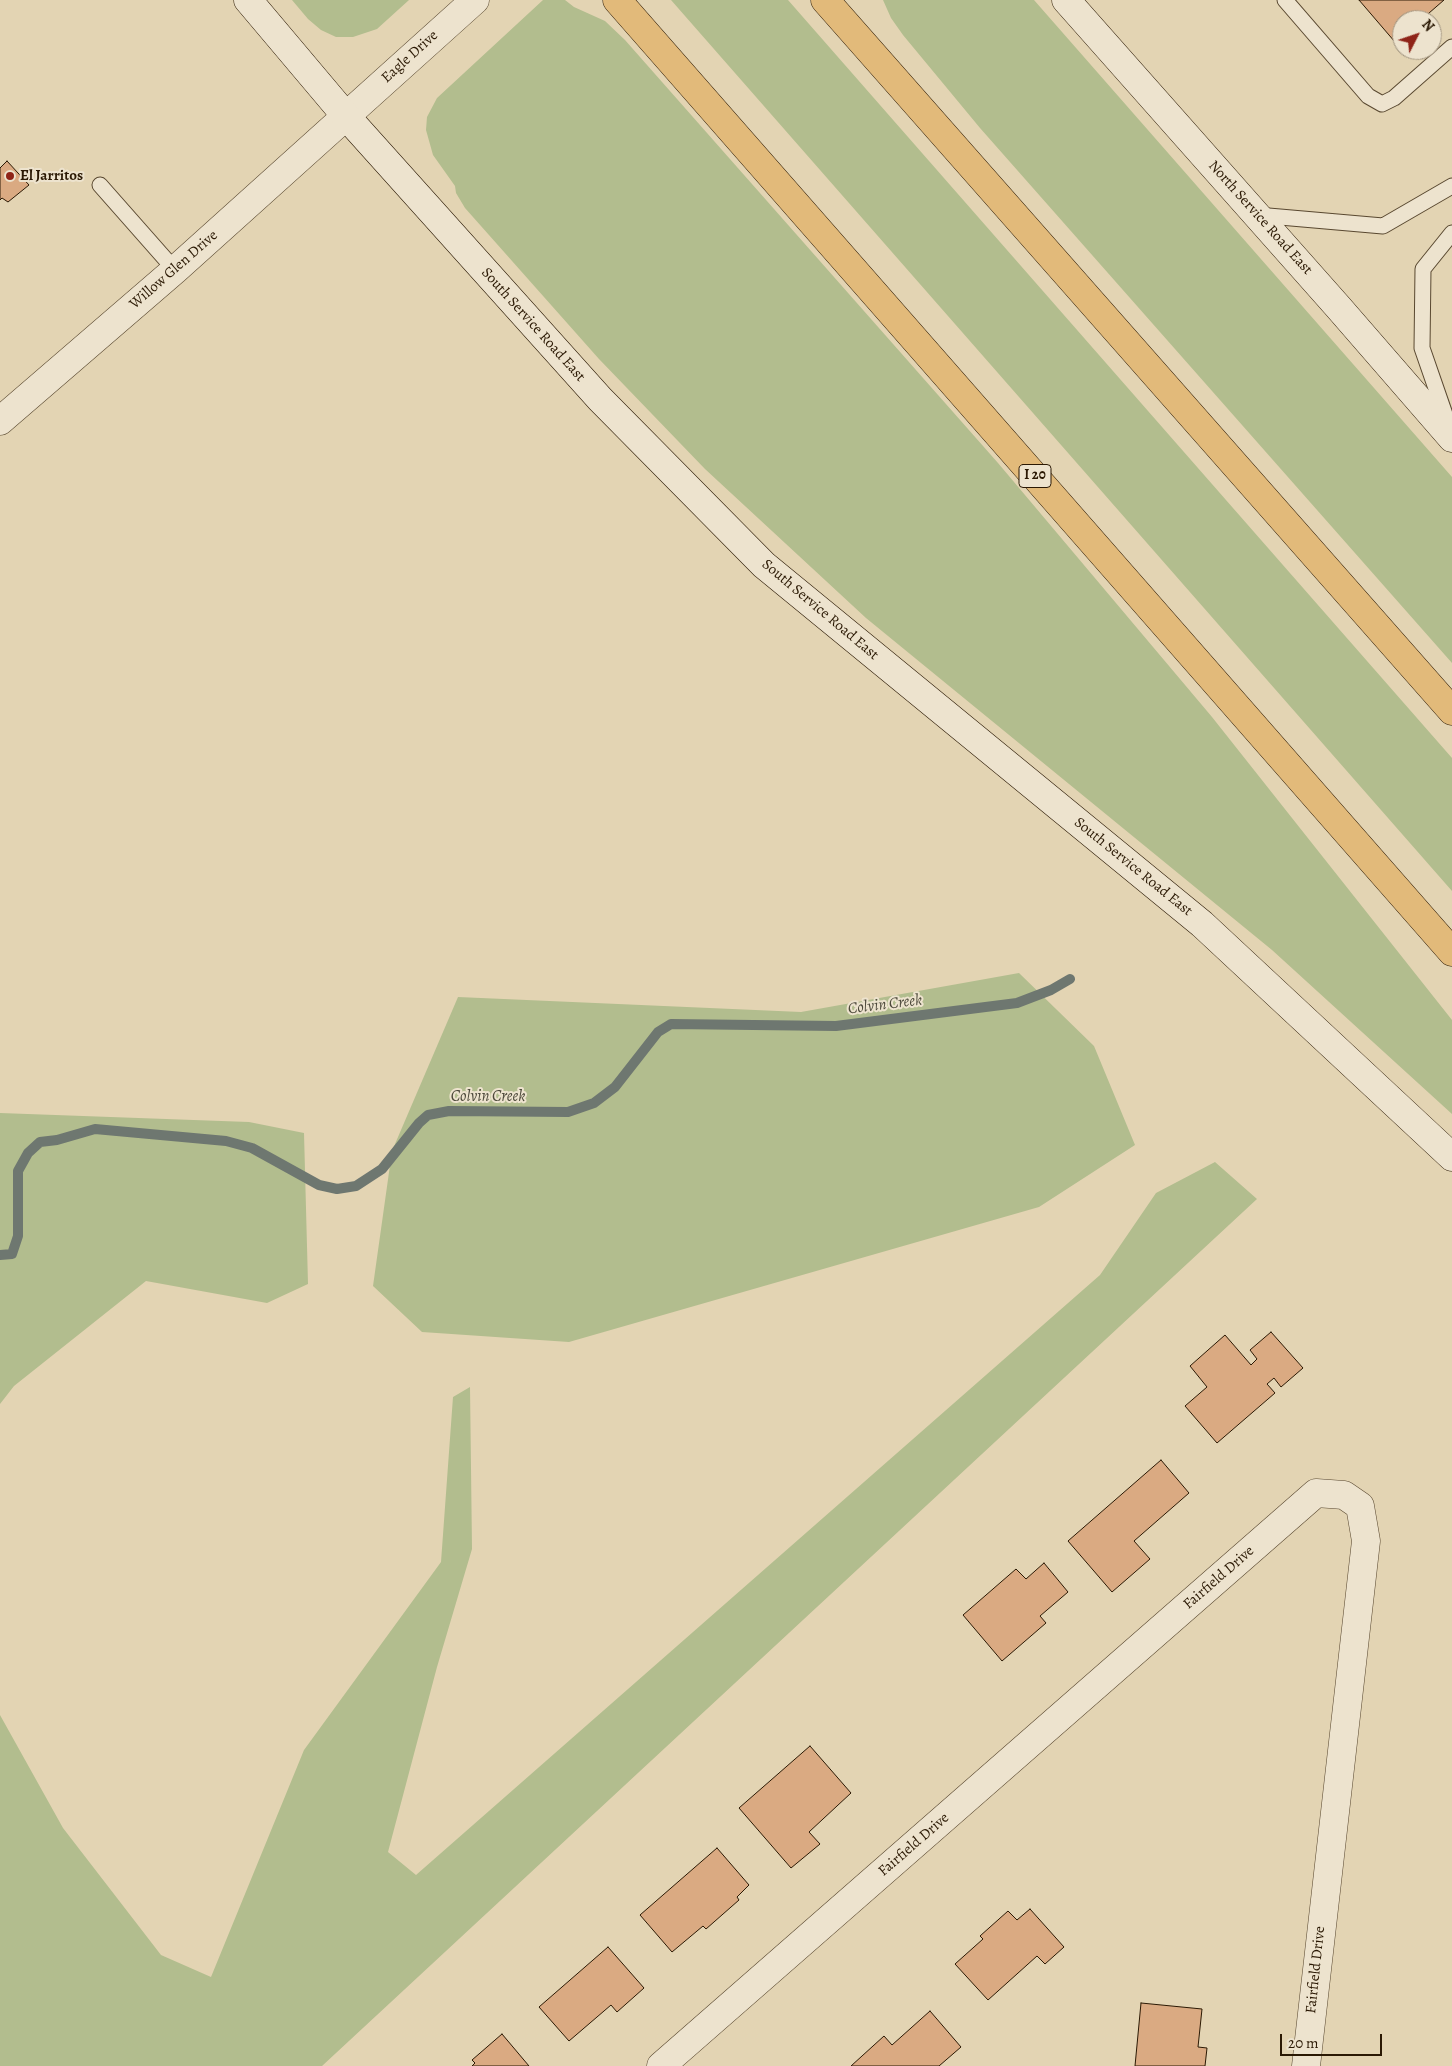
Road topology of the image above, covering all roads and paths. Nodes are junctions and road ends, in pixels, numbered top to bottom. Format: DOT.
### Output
graph roads {
  1 [pos="248,0"];
  2 [pos="617,0"];
  3 [pos="825,0"];
  4 [pos="1066,0"];
  5 [pos="1285,0"];
  6 [pos="469,5"];
  7 [pos="1452,47"];
  8 [pos="345,115"];
  9 [pos="100,185"];
  10 [pos="1452,186"];
  11 [pos="1257,215"];
  12 [pos="1452,233"];
  13 [pos="175,270"];
  14 [pos="0,421"];
  15 [pos="1452,437"];
  16 [pos="1452,711"];
  17 [pos="1452,952"];
  18 [pos="1452,1157"];
  19 [pos="661,2066"];
  20 [pos="1306,2066"];
  1 -- 8 [label="main road, South Service Road East"];
  2 -- 17 [label="highway, I 20"];
  3 -- 16 [label="highway"];
  4 -- 11 [label="main road, North Service Road East"];
  5 -- 7 [label="lane"];
  6 -- 8 [label="main road, Eagle Drive"];
  8 -- 13 [label="main road, Willow Glen Drive"];
  8 -- 18 [label="main road, South Service Road East"];
  9 -- 13 [label="lane"];
  10 -- 11 [label="lane"];
  11 -- 15 [label="main road, North Service Road East"];
  12 -- 15 [label="lane"];
  13 -- 14 [label="main road, Willow Glen Drive"];
  19 -- 20 [label="main road, Fairfield Drive"];
}
